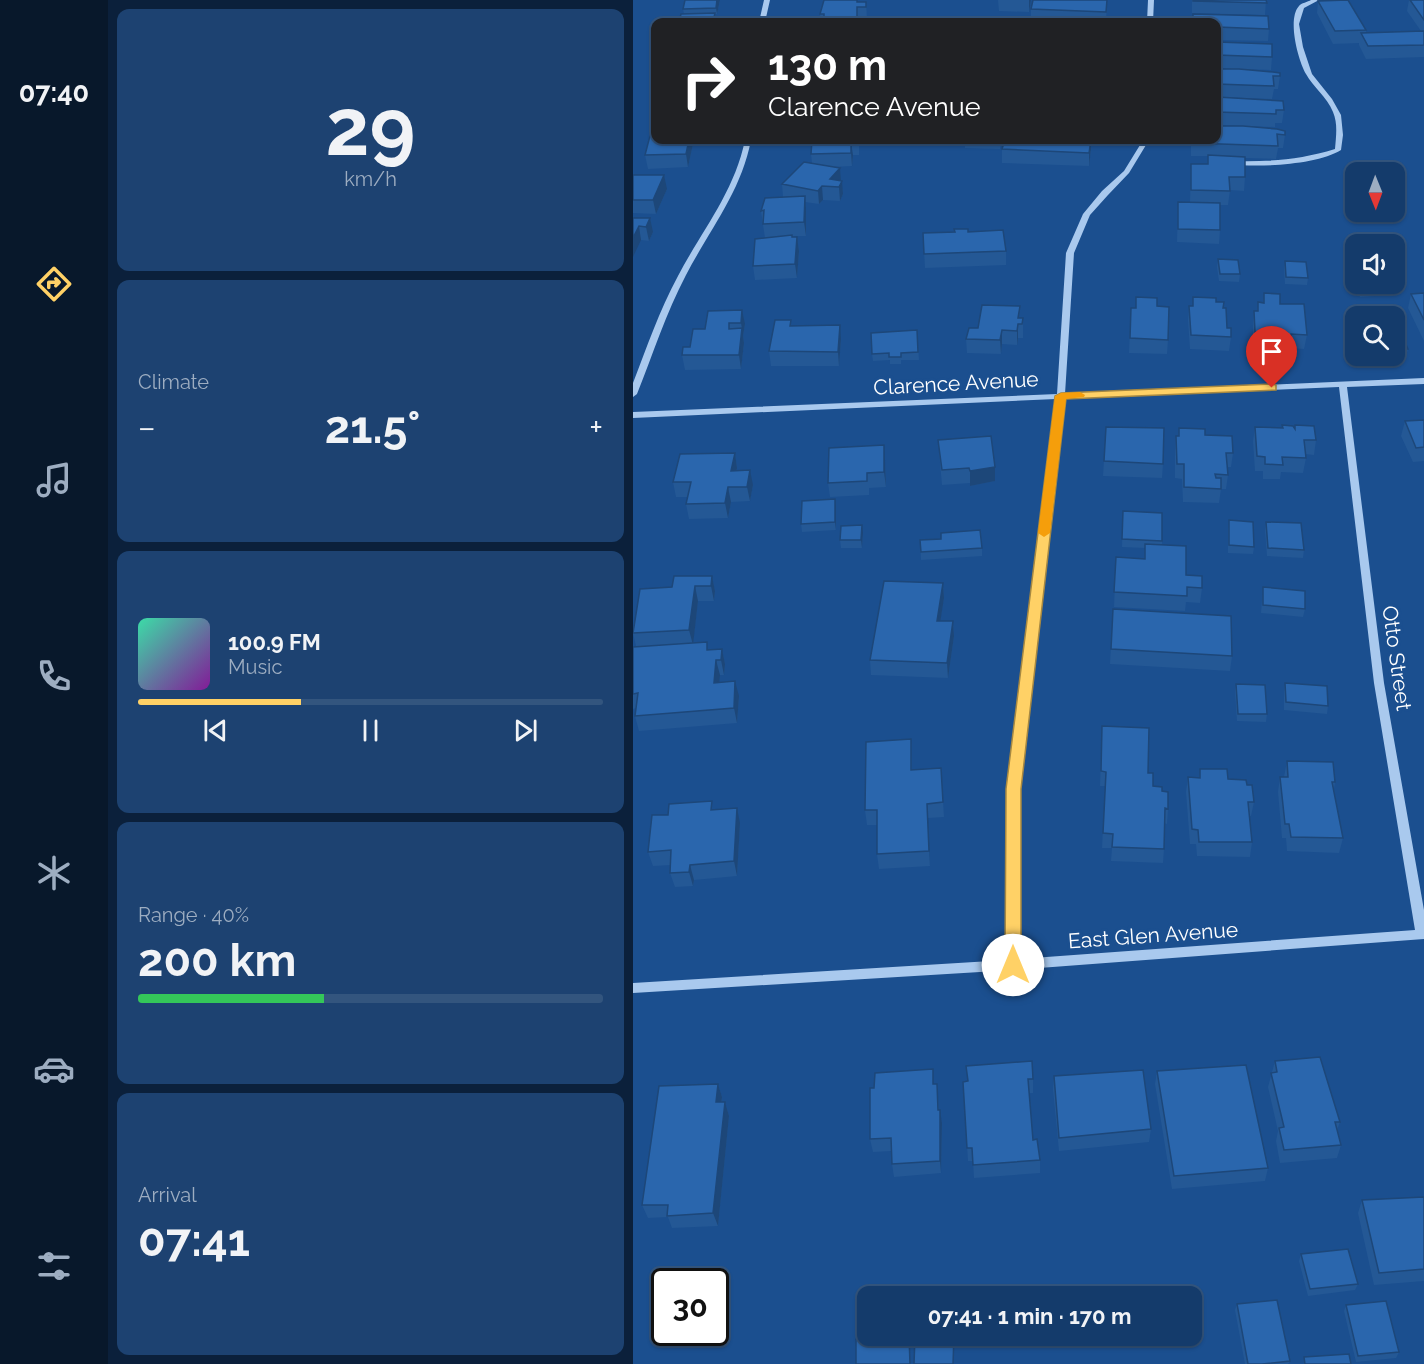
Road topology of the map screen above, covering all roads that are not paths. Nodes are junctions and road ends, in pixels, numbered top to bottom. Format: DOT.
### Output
graph roads {
  1 [pos="767,0"];
  2 [pos="1151,0"];
  3 [pos="1316,0"];
  4 [pos="763,18"];
  5 [pos="1150,18"];
  6 [pos="747,144"];
  7 [pos="1143,144"];
  8 [pos="1231,163"];
  9 [pos="1424,381"];
  10 [pos="1343,385"];
  11 [pos="633,394"];
  12 [pos="1061,396"];
  13 [pos="633,415"];
  14 [pos="1423,934"];
  15 [pos="1013,965"];
  16 [pos="633,988"];
  1 -- 4 [label="street"];
  2 -- 5 [label="street"];
  3 -- 8 [label="street"];
  6 -- 11 [label="street"];
  7 -- 12 [label="street"];
  9 -- 10 [label="street, Clarence Avenue"];
  10 -- 12 [label="street, Clarence Avenue"];
  10 -- 14 [label="street, Otto Street"];
  12 -- 13 [label="street, Clarence Avenue"];
  12 -- 15 [label="street"];
  14 -- 15 [label="street, East Glen Avenue"];
  15 -- 16 [label="street, East Glen Avenue"];
}
